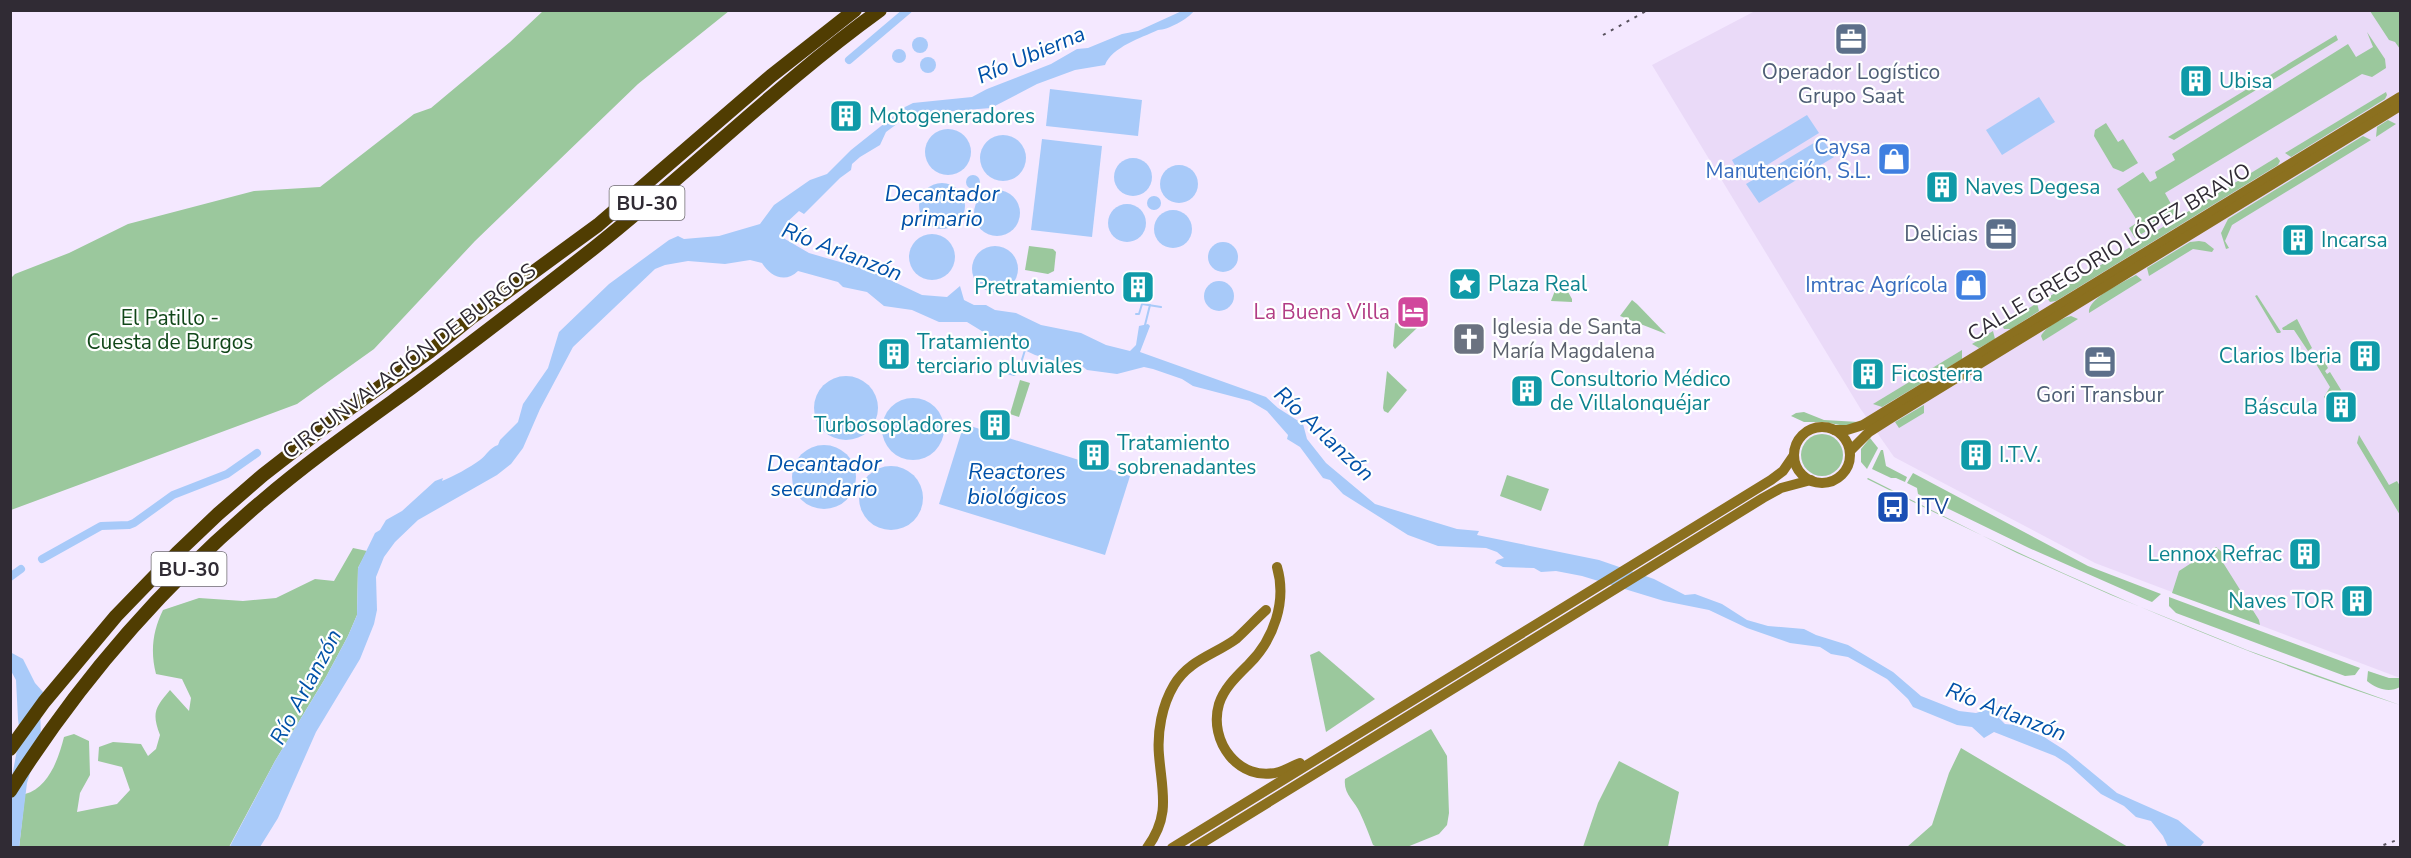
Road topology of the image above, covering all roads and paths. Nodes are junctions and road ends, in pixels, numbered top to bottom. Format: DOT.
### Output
graph roads {
  1 [pos="855,10"];
  2 [pos="880,10"];
  3 [pos="2400,96"];
  4 [pos="2400,106"];
  5 [pos="1834,430"];
  6 [pos="1850,451"];
  7 [pos="1794,455"];
  8 [pos="1811,480"];
  9 [pos="1277,567"];
  10 [pos="1266,610"];
  11 [pos="10,749"];
  12 [pos="1316,759"];
  13 [pos="10,791"];
  14 [pos="1147,848"];
  15 [pos="1172,848"];
  16 [pos="1194,848"];
  1 -- 11 [label="highway, CIRCUNVALACIÓN DE BURGOS / BU-30"];
  2 -- 13 [label="highway, CIRCUNVALACIÓN DE BURGOS / BU-30"];
  3 -- 5 [label="main road, CALLE GREGORIO LÓPEZ BRAVO"];
  4 -- 6 [label="main road, CALLE GREGORIO LÓPEZ BRAVO"];
  5 -- 6 [label="main road"];
  5 -- 7 [label="main road"];
  6 -- 8 [label="main road"];
  7 -- 8 [label="main road"];
  7 -- 12 [label="main road"];
  8 -- 16 [label="main road"];
  9 -- 12 [label="main road"];
  10 -- 14 [label="main road"];
  12 -- 15 [label="main road"];
}
